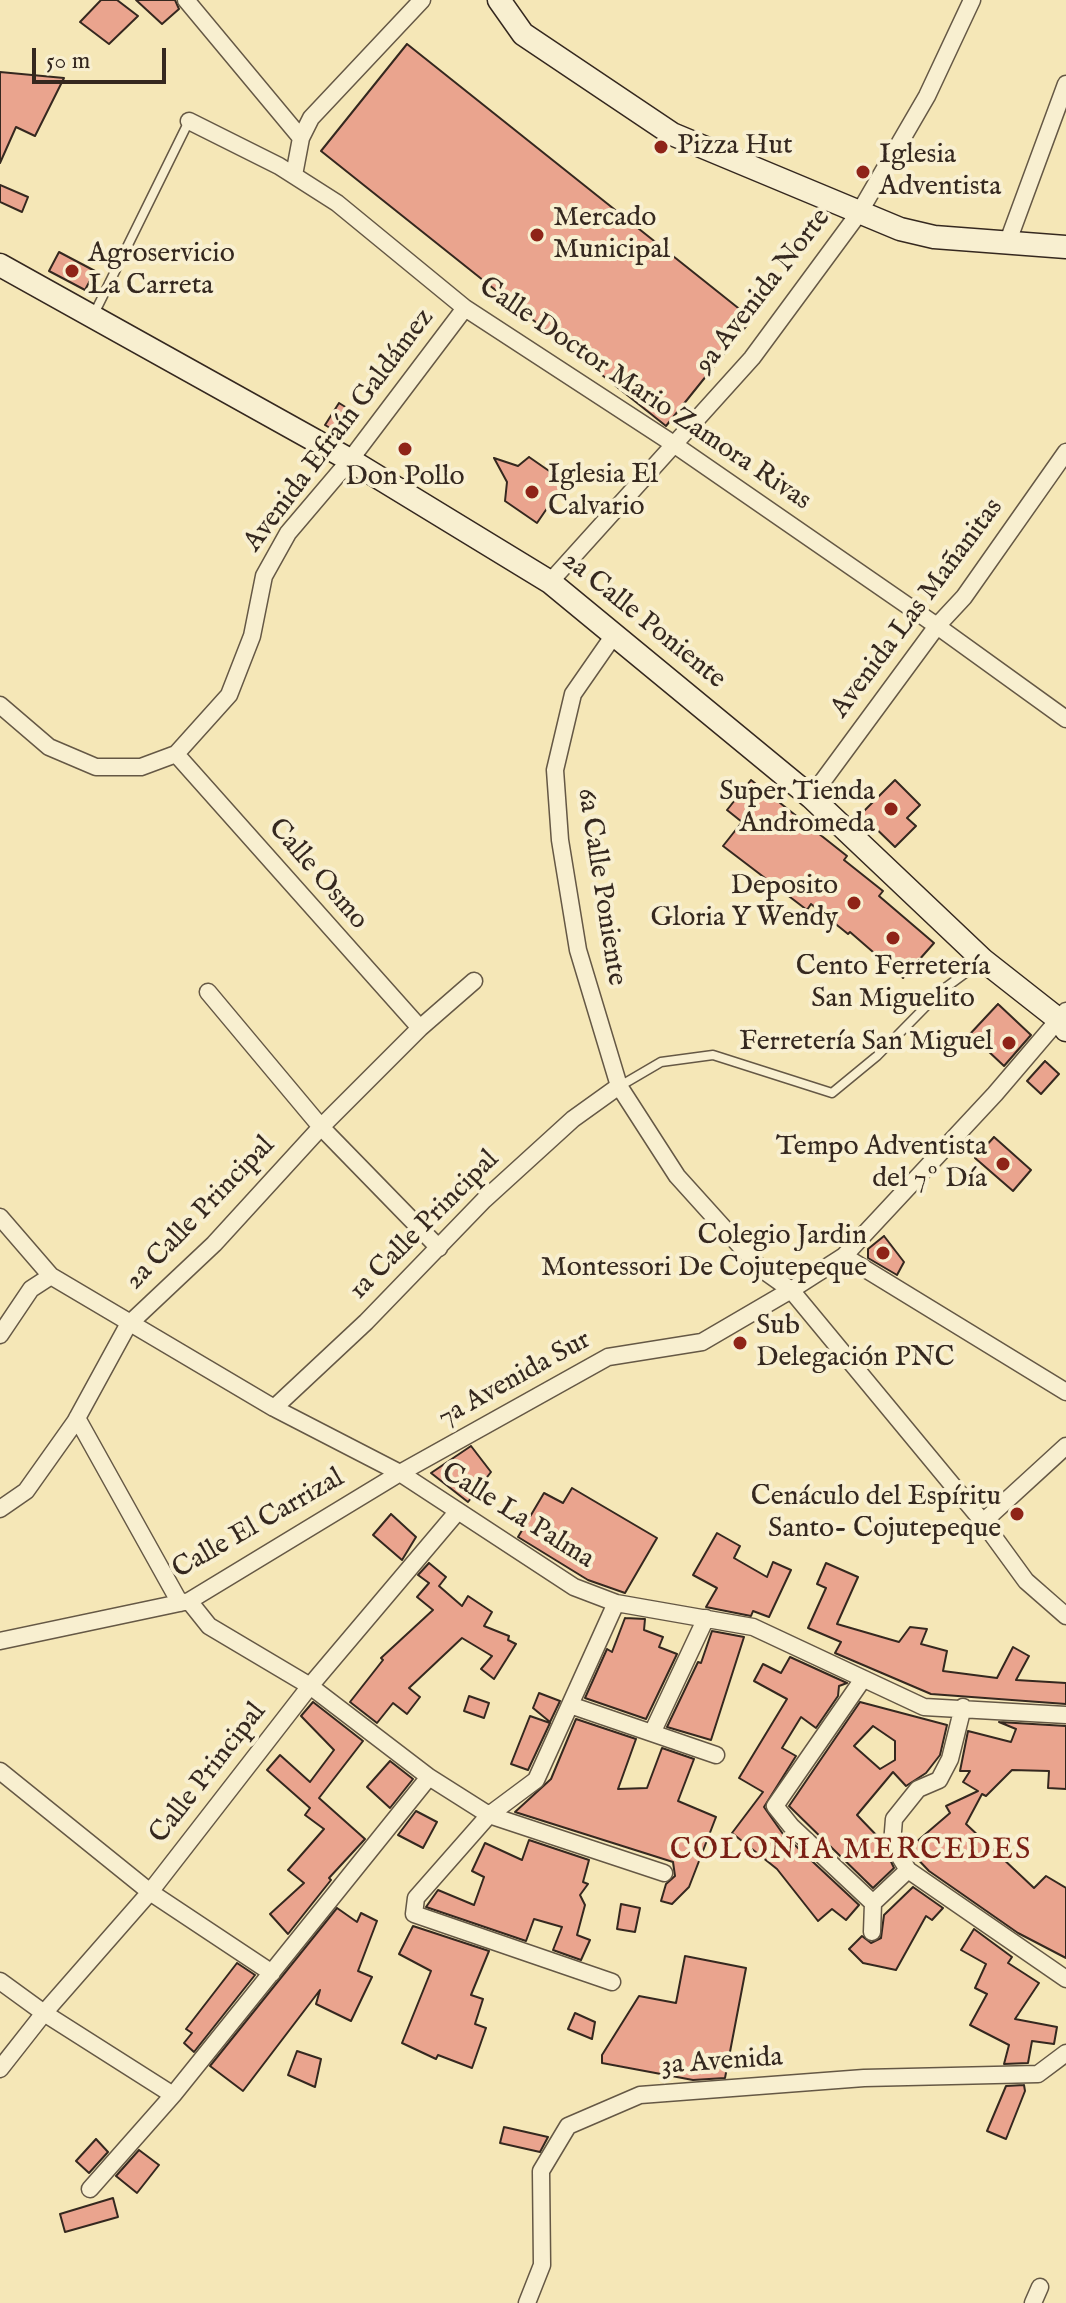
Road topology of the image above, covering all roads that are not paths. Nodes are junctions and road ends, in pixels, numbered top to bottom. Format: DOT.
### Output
graph roads {
  1 [pos="186,0"];
  2 [pos="422,0"];
  3 [pos="499,0"];
  4 [pos="972,0"];
  5 [pos="1066,84"];
  6 [pos="189,121"];
  7 [pos="301,138"];
  8 [pos="294,175"];
  9 [pos="859,213"];
  10 [pos="1007,244"];
  11 [pos="1066,247"];
  12 [pos="0,265"];
  13 [pos="465,308"];
  14 [pos="94,315"];
  15 [pos="672,443"];
  16 [pos="1066,452"];
  17 [pos="350,460"];
  18 [pos="550,582"];
  19 [pos="937,626"];
  20 [pos="614,635"];
  21 [pos="0,705"];
  22 [pos="1066,719"];
  23 [pos="176,754"];
  24 [pos="811,797"];
  25 [pos="983,960"];
  26 [pos="474,981"];
  27 [pos="208,992"];
  28 [pos="1064,1020"];
  29 [pos="420,1028"];
  30 [pos="619,1086"];
  31 [pos="321,1127"];
  32 [pos="0,1217"];
  33 [pos="439,1248"];
  34 [pos="844,1256"];
  35 [pos="51,1276"];
  36 [pos="791,1290"];
  37 [pos="128,1325"];
  38 [pos="0,1335"];
  39 [pos="1066,1392"];
  40 [pos="274,1408"];
  41 [pos="77,1418"];
  42 [pos="1066,1446"];
  43 [pos="400,1473"];
  44 [pos="0,1509"];
  45 [pos="458,1511"];
  46 [pos="983,1522"];
  47 [pos="185,1602"];
  48 [pos="616,1603"];
  49 [pos="1066,1616"];
  50 [pos="706,1618"];
  51 [pos="0,1641"];
  52 [pos="863,1679"];
  53 [pos="310,1686"];
  54 [pos="570,1705"];
  55 [pos="963,1707"];
  56 [pos="1066,1715"];
  57 [pos="653,1731"];
  58 [pos="716,1755"];
  59 [pos="0,1771"];
  60 [pos="429,1777"];
  61 [pos="489,1815"];
  62 [pos="908,1870"];
  63 [pos="664,1873"];
  64 [pos="150,1892"];
  65 [pos="873,1903"];
  66 [pos="872,1932"];
  67 [pos="272,1973"];
  68 [pos="1066,1979"];
  69 [pos="0,1981"];
  70 [pos="612,1982"];
  71 [pos="44,2013"];
  72 [pos="1066,2053"];
  73 [pos="0,2069"];
  74 [pos="173,2095"];
  75 [pos="90,2189"];
  76 [pos="527,2303"];
  1 -- 7 [label="street"];
  2 -- 7 [label="street"];
  3 -- 9 [label="street"];
  4 -- 9 [label="street, 9a Avenida Norte"];
  5 -- 10 [label="street"];
  6 -- 8 [label="street, Calle Doctor Mario Zamora Rivas"];
  6 -- 14 [label="lane"];
  7 -- 8 [label="street"];
  8 -- 13 [label="street, Calle Doctor Mario Zamora Rivas"];
  9 -- 10 [label="street"];
  9 -- 15 [label="street, 9a Avenida Norte"];
  10 -- 11 [label="street"];
  12 -- 14 [label="street, 2a Calle Poniente"];
  13 -- 15 [label="street, Calle Doctor Mario Zamora Rivas"];
  13 -- 17 [label="street, Avenida Efraín Galdámez"];
  14 -- 17 [label="street, 2a Calle Poniente"];
  15 -- 18 [label="street, 9a Avenida Norte"];
  15 -- 19 [label="street, Calle Doctor Mario Zamora Rivas"];
  16 -- 19 [label="street, Avenida Las Mañanitas"];
  17 -- 18 [label="street, 2a Calle Poniente"];
  17 -- 23 [label="street, Avenida Efraín Galdámez"];
  18 -- 20 [label="street, 2a Calle Poniente"];
  19 -- 22 [label="street, Calle Doctor Mario Zamora Rivas"];
  19 -- 24 [label="street, Avenida Las Mañanitas"];
  20 -- 24 [label="street, 2a Calle Poniente"];
  20 -- 30 [label="street, 6a Calle Poniente"];
  21 -- 23 [label="street"];
  23 -- 29 [label="street, Calle Osmo"];
  24 -- 25 [label="street, 2a Calle Poniente"];
  25 -- 28 [label="street, 2a Calle Poniente"];
  25 -- 30 [label="lane"];
  26 -- 29 [label="street, 2a Calle Principal"];
  27 -- 31 [label="street"];
  28 -- 34 [label="street, 7a Avenida Sur"];
  29 -- 31 [label="street, 2a Calle Principal"];
  30 -- 33 [label="street, 1a Calle Principal"];
  30 -- 36 [label="street, 6a Calle Poniente"];
  31 -- 33 [label="street"];
  31 -- 37 [label="street, 2a Calle Principal"];
  32 -- 35 [label="street, Calle La Palma"];
  33 -- 40 [label="street, 1a Calle Principal"];
  34 -- 36 [label="street, 7a Avenida Sur"];
  34 -- 39 [label="street"];
  35 -- 37 [label="street, Calle La Palma"];
  35 -- 38 [label="street"];
  36 -- 43 [label="street, 7a Avenida Sur"];
  36 -- 46 [label="street, 6a Calle Poniente"];
  37 -- 40 [label="street, Calle La Palma"];
  37 -- 41 [label="street, 2a Calle Principal"];
  40 -- 43 [label="street, Calle La Palma"];
  41 -- 44 [label="street, 2a Calle Principal"];
  41 -- 47 [label="street"];
  42 -- 46 [label="street"];
  43 -- 45 [label="street, Calle La Palma"];
  43 -- 47 [label="street, Calle El Carrizal"];
  45 -- 48 [label="street, Calle La Palma"];
  45 -- 53 [label="street, Calle Principal"];
  46 -- 49 [label="street, 6a Calle Poniente"];
  47 -- 51 [label="street, Calle El Carrizal"];
  47 -- 53 [label="street"];
  48 -- 50 [label="street, Calle La Palma"];
  48 -- 54 [label="street"];
  50 -- 52 [label="street, Calle La Palma"];
  50 -- 57 [label="street"];
  52 -- 55 [label="street, Calle La Palma"];
  52 -- 65 [label="street"];
  53 -- 60 [label="street"];
  53 -- 64 [label="street, Calle Principal"];
  54 -- 57 [label="street"];
  54 -- 61 [label="street"];
  55 -- 56 [label="street, Calle La Palma"];
  55 -- 62 [label="street"];
  57 -- 58 [label="street"];
  59 -- 64 [label="street"];
  60 -- 61 [label="street"];
  60 -- 67 [label="street"];
  61 -- 63 [label="street"];
  61 -- 70 [label="street"];
  62 -- 65 [label="street"];
  62 -- 68 [label="street"];
  64 -- 67 [label="street"];
  64 -- 71 [label="street, Calle Principal"];
  65 -- 66 [label="street"];
  67 -- 74 [label="street"];
  69 -- 71 [label="street"];
  71 -- 73 [label="street, Calle Principal"];
  71 -- 74 [label="street"];
  72 -- 76 [label="street, 3a Avenida"];
  74 -- 75 [label="street"];
}
